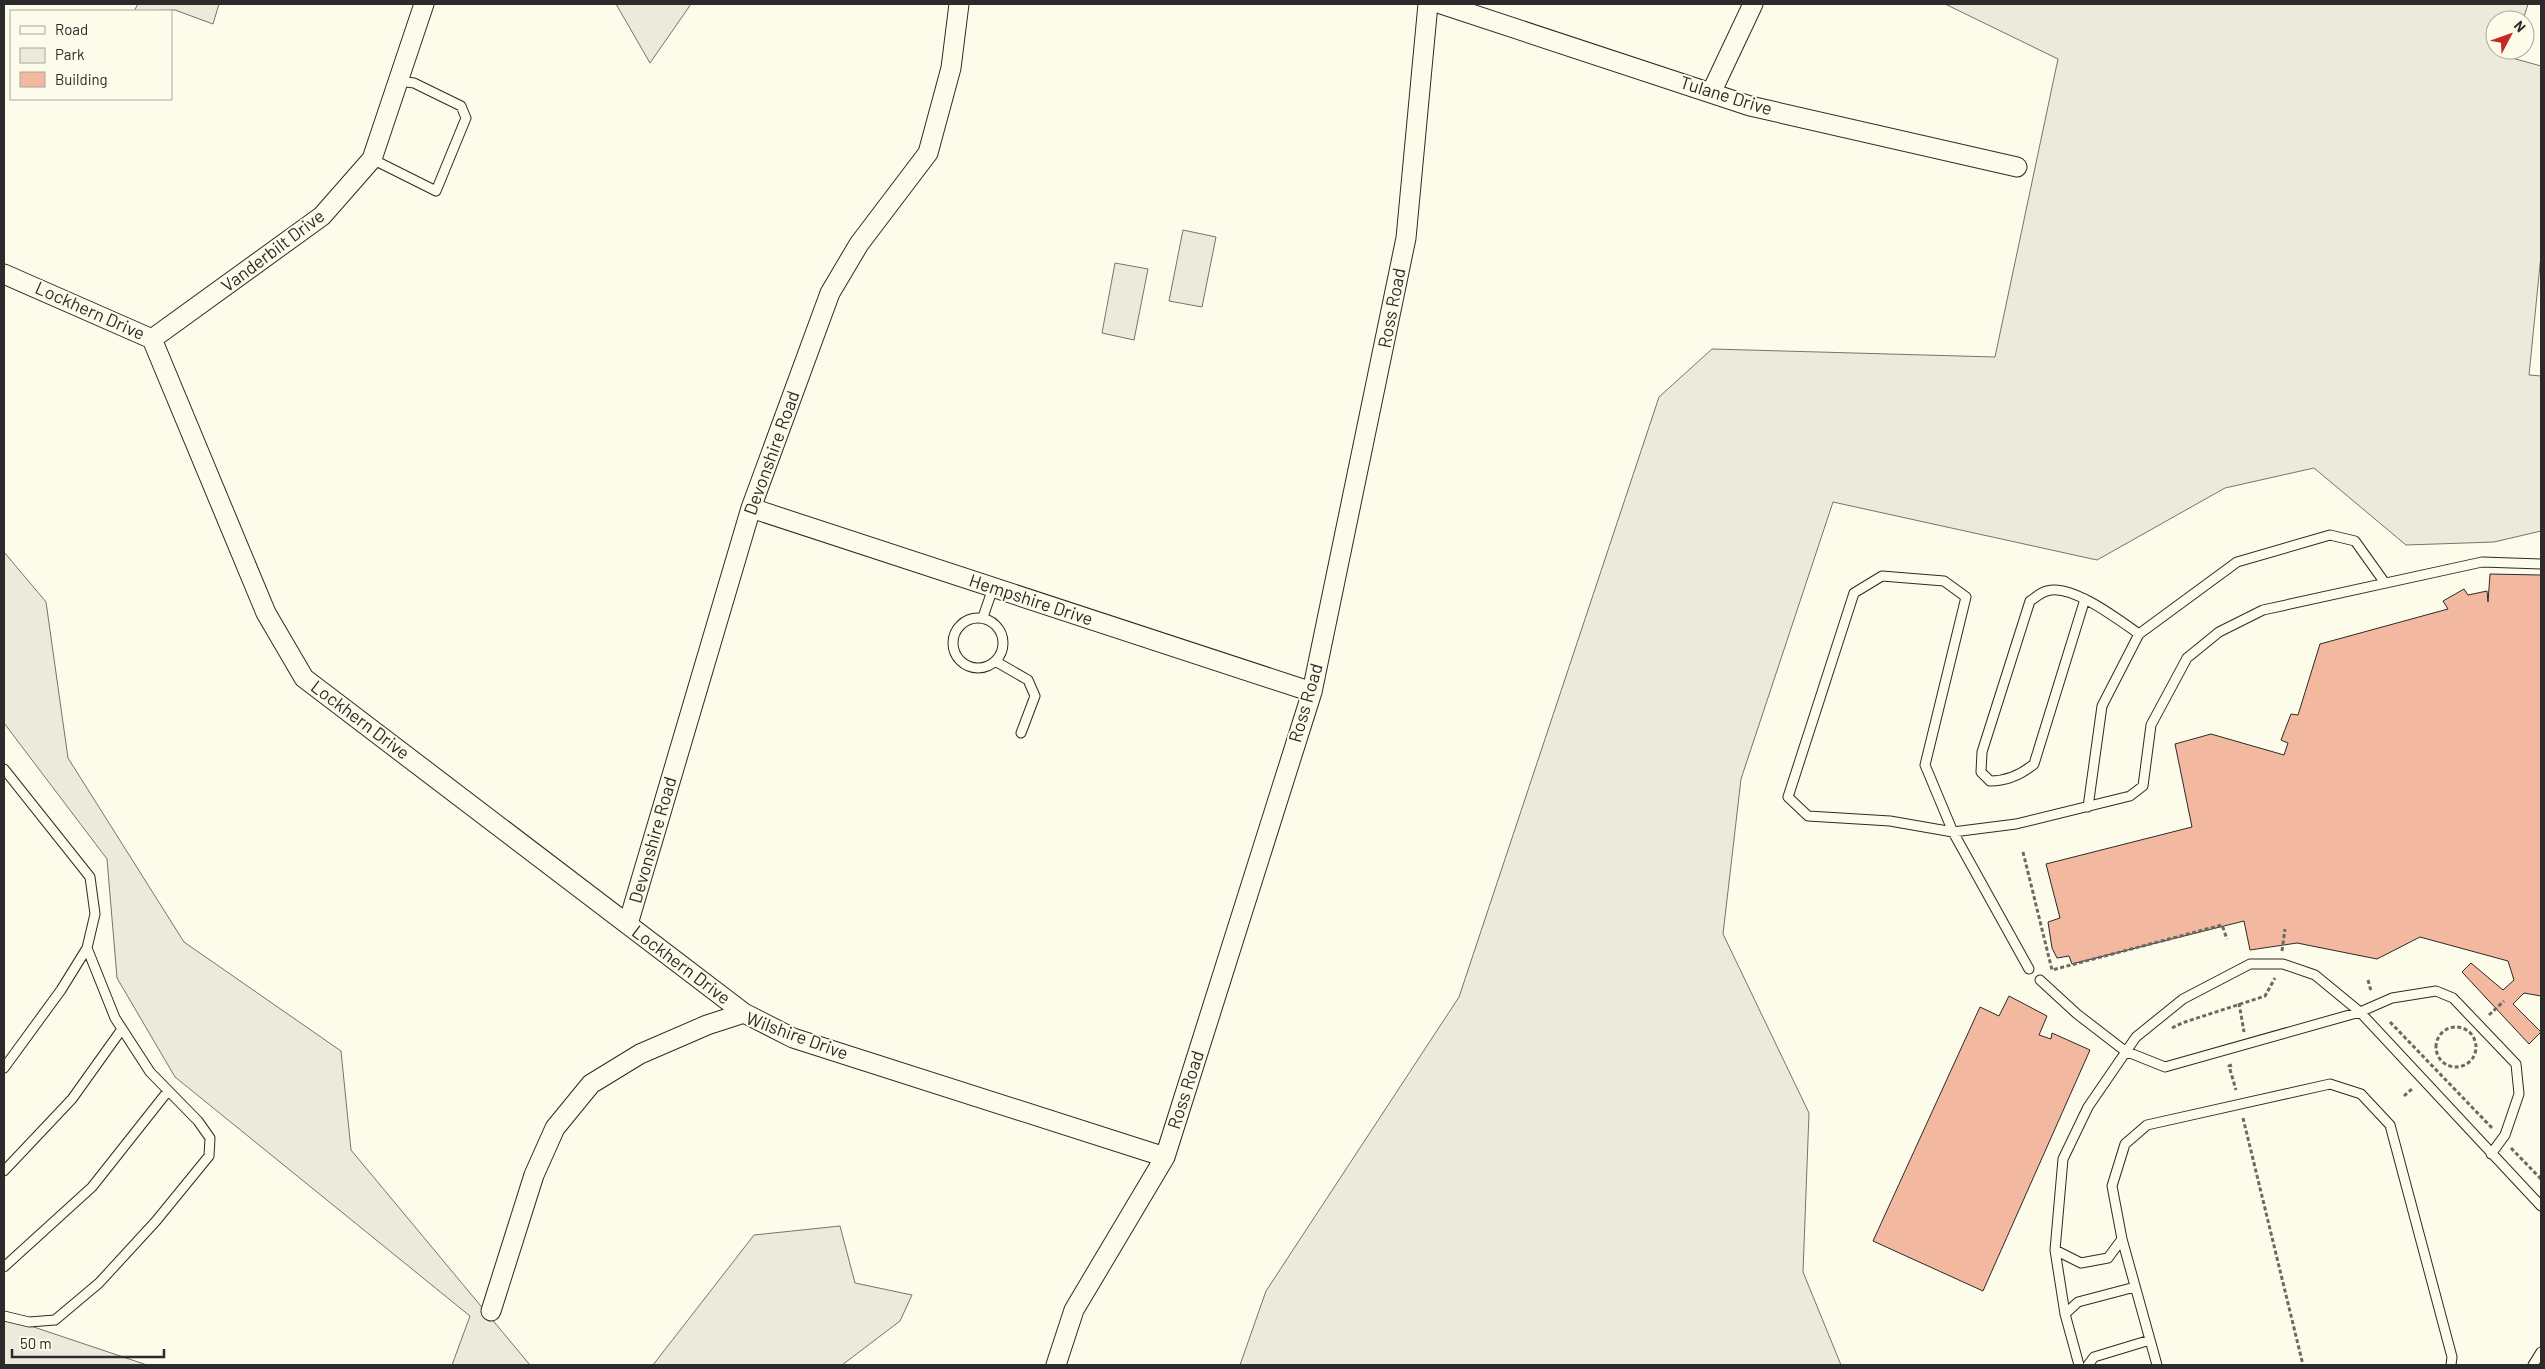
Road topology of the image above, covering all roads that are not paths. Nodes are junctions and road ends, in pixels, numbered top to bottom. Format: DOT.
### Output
graph roads {
  1 [pos="424,4"];
  2 [pos="958,4"];
  3 [pos="1428,4"];
  4 [pos="1441,4"];
  5 [pos="1753,4"];
  6 [pos="399,81"];
  7 [pos="1711,93"];
  8 [pos="372,159"];
  9 [pos="2018,167"];
  10 [pos="4,274"];
  11 [pos="152,339"];
  12 [pos="751,508"];
  13 [pos="2541,564"];
  14 [pos="2385,583"];
  15 [pos="993,588"];
  16 [pos="2085,599"];
  17 [pos="983,617"];
  18 [pos="2139,634"];
  19 [pos="995,661"];
  20 [pos="1312,692"];
  21 [pos="1022,733"];
  22 [pos="4,769"];
  23 [pos="2088,807"];
  24 [pos="1953,832"];
  25 [pos="628,924"];
  26 [pos="86,948"];
  27 [pos="2029,969"];
  28 [pos="2040,980"];
  29 [pos="2360,1012"];
  30 [pos="744,1013"];
  31 [pos="122,1029"];
  32 [pos="2125,1051"];
  33 [pos="4,1068"];
  34 [pos="168,1091"];
  35 [pos="2491,1154"];
  36 [pos="1165,1157"];
  37 [pos="4,1171"];
  38 [pos="2541,1206"];
  39 [pos="2122,1239"];
  40 [pos="2055,1250"];
  41 [pos="4,1267"];
  42 [pos="2135,1287"];
  43 [pos="491,1311"];
  44 [pos="2065,1314"];
  45 [pos="4,1316"];
  46 [pos="2150,1340"];
  47 [pos="2541,1352"];
  48 [pos="1056,1365"];
  49 [pos="2079,1365"];
  50 [pos="2088,1365"];
  51 [pos="2156,1365"];
  52 [pos="2451,1365"];
  53 [pos="2533,1365"];
  1 -- 6 [label="street, Vanderbilt Drive"];
  2 -- 12 [label="street, Devonshire Road"];
  3 -- 20 [label="street, Ross Road"];
  4 -- 7 [label="street, Tulane Drive"];
  5 -- 7 [label="street"];
  6 -- 8 [label="street, Vanderbilt Drive"];
  6 -- 8 [label="lane"];
  7 -- 9 [label="street, Tulane Drive"];
  8 -- 11 [label="street, Vanderbilt Drive"];
  10 -- 11 [label="street, Lockhern Drive"];
  11 -- 25 [label="street, Lockhern Drive"];
  12 -- 15 [label="street, Hempshire Drive"];
  12 -- 25 [label="street, Devonshire Road"];
  13 -- 14 [label="lane"];
  14 -- 18 [label="lane"];
  14 -- 23 [label="lane"];
  15 -- 17 [label="lane"];
  15 -- 20 [label="street, Hempshire Drive"];
  16 -- 16 [label="lane"];
  16 -- 18 [label="lane"];
  17 -- 19 [label="lane"];
  17 -- 19 [label="lane"];
  18 -- 23 [label="lane"];
  19 -- 21 [label="lane"];
  20 -- 36 [label="street, Ross Road"];
  22 -- 26 [label="lane"];
  23 -- 24 [label="lane"];
  24 -- 24 [label="lane"];
  24 -- 27 [label="lane"];
  25 -- 30 [label="street, Lockhern Drive"];
  26 -- 31 [label="lane"];
  26 -- 33 [label="lane"];
  28 -- 32 [label="lane"];
  29 -- 32 [label="lane"];
  29 -- 32 [label="lane"];
  29 -- 35 [label="lane"];
  29 -- 35 [label="lane"];
  30 -- 36 [label="street, Wilshire Drive"];
  30 -- 43 [label="street, Wilshire Drive"];
  31 -- 34 [label="lane"];
  31 -- 37 [label="lane"];
  32 -- 40 [label="lane"];
  34 -- 41 [label="lane"];
  34 -- 45 [label="lane"];
  35 -- 38 [label="lane"];
  36 -- 48 [label="street, Ross Road"];
  39 -- 40 [label="lane"];
  39 -- 42 [label="lane"];
  39 -- 52 [label="lane"];
  40 -- 44 [label="lane"];
  42 -- 44 [label="lane"];
  42 -- 46 [label="lane"];
  44 -- 49 [label="lane"];
  46 -- 50 [label="lane"];
  46 -- 51 [label="lane"];
  47 -- 53 [label="lane"];
}
